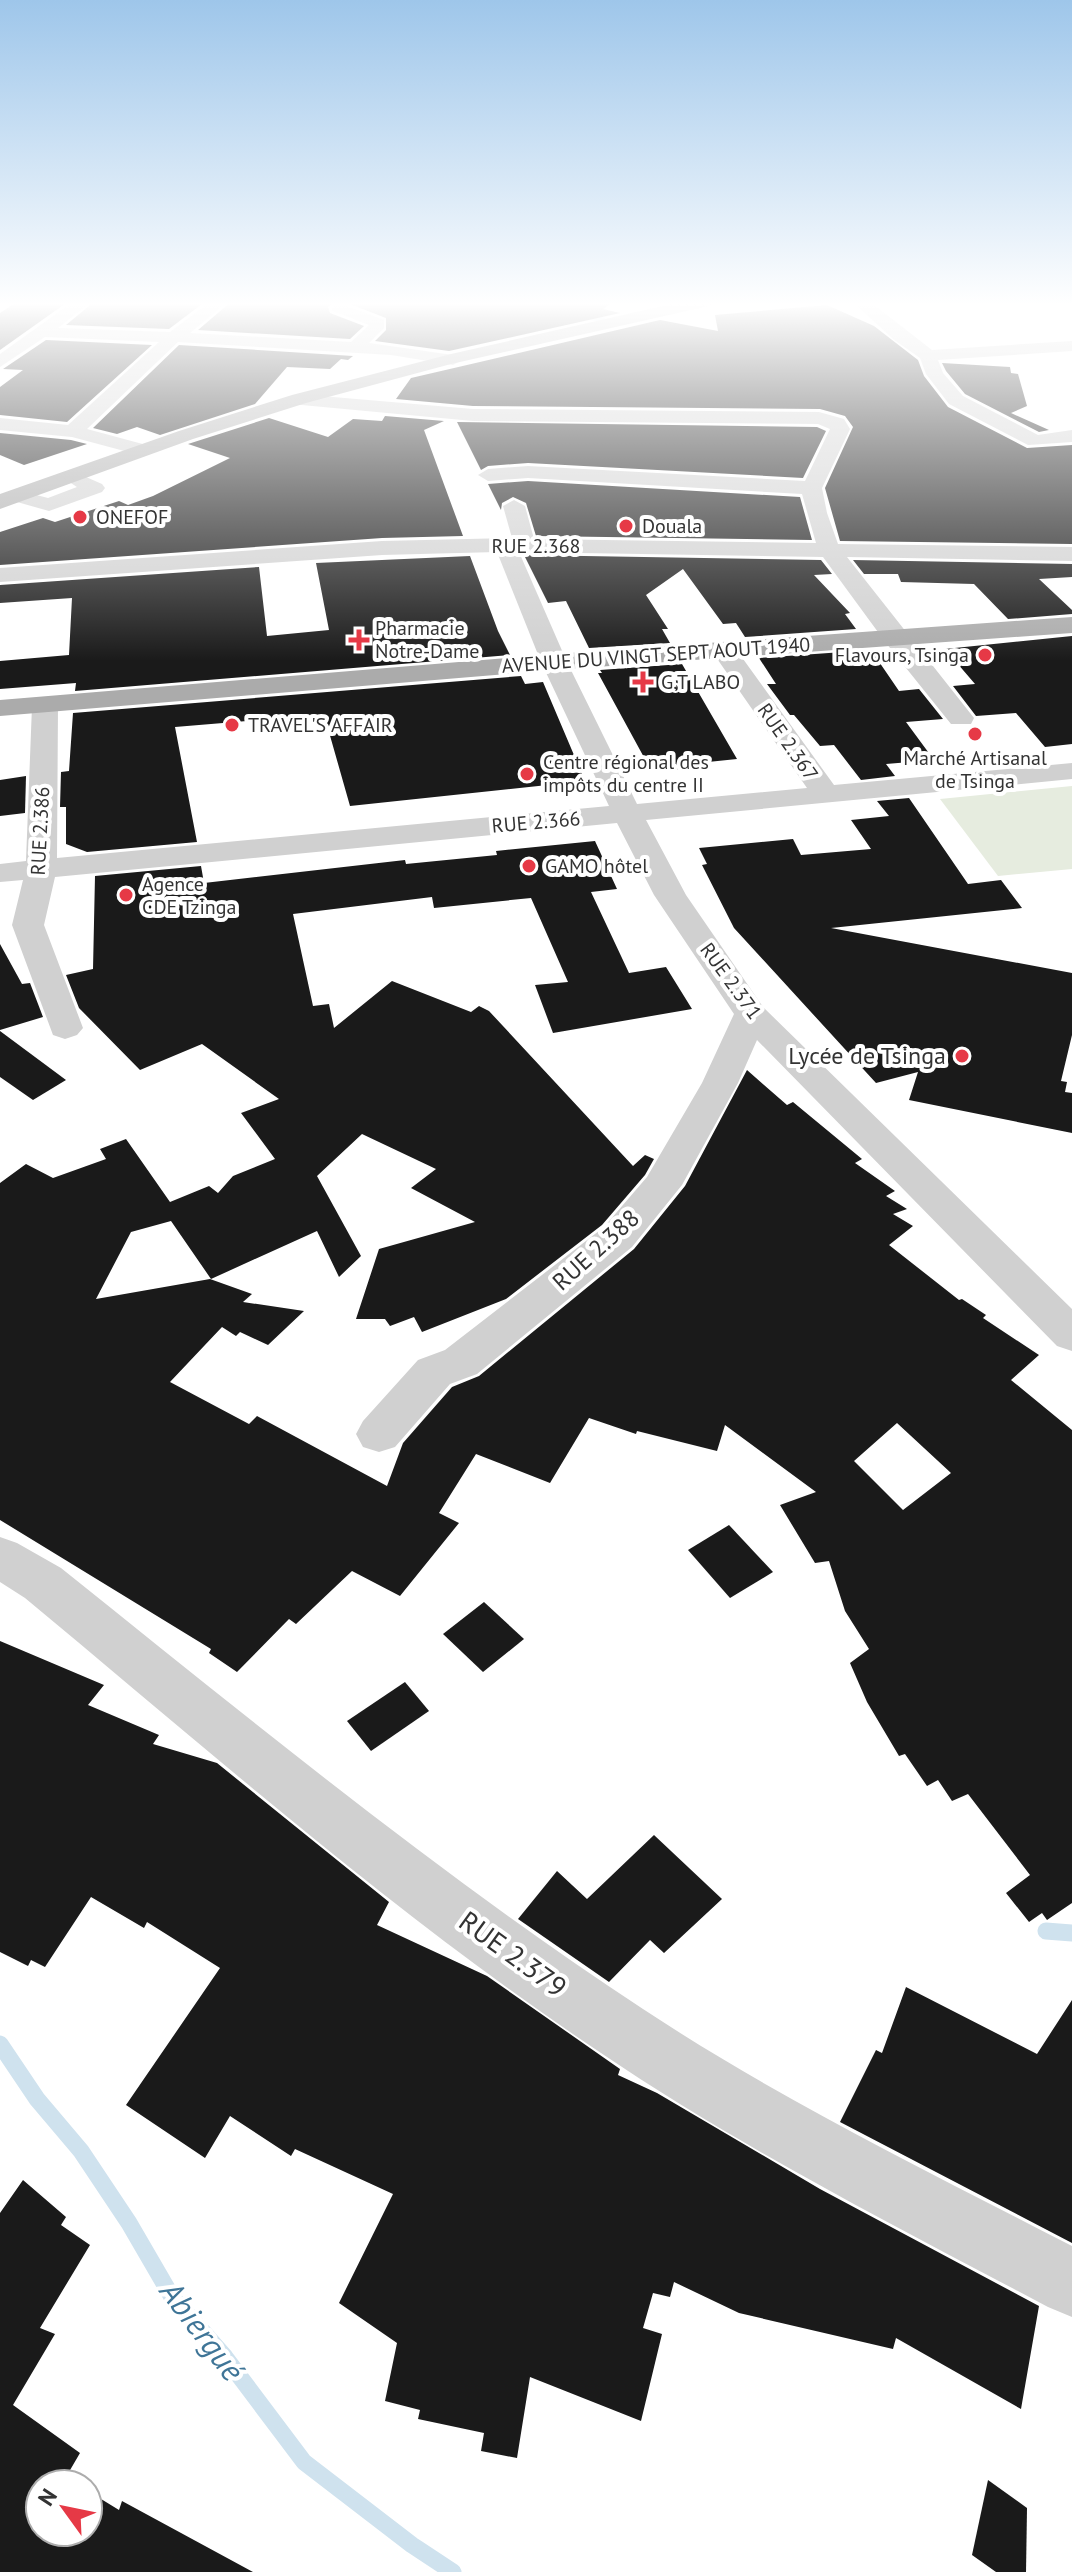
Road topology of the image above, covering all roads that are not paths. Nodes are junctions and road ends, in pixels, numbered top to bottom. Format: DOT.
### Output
graph roads {
  1 [pos="84,421"];
  2 [pos="233,421"];
  3 [pos="830,421"];
  4 [pos="997,421"];
  5 [pos="0,424"];
  6 [pos="73,431"];
  7 [pos="1072,436"];
  8 [pos="143,450"];
  9 [pos="488,475"];
  10 [pos="70,476"];
  11 [pos="812,488"];
  12 [pos="8,499"];
  13 [pos="514,506"];
  14 [pos="515,545"];
  15 [pos="829,549"];
  16 [pos="1072,554"];
  17 [pos="0,575"];
  18 [pos="1072,625"];
  19 [pos="895,638"];
  20 [pos="724,650"];
  21 [pos="554,662"];
  22 [pos="45,706"];
  23 [pos="0,708"];
  24 [pos="961,718"];
  25 [pos="1072,771"];
  26 [pos="826,794"];
  27 [pos="627,813"];
  28 [pos="41,869"];
  29 [pos="0,873"];
  30 [pos="14,932"];
  31 [pos="751,1014"];
  32 [pos="65,1028"];
  33 [pos="1072,1335"];
  34 [pos="379,1434"];
  35 [pos="0,1557"];
  36 [pos="1072,2283"];
  1 -- 6 [label="street"];
  2 -- 8 [label="main road"];
  3 -- 11 [label="street"];
  4 -- 7 [label="street"];
  5 -- 6 [label="street"];
  6 -- 8 [label="street"];
  8 -- 10 [label="main road"];
  9 -- 11 [label="street"];
  10 -- 12 [label="street"];
  11 -- 15 [label="street"];
  13 -- 14 [label="street, RUE 2.371"];
  14 -- 15 [label="street, RUE 2.368"];
  14 -- 17 [label="street, RUE 2.368"];
  14 -- 21 [label="street, RUE 2.371"];
  15 -- 16 [label="street, RUE 2.368"];
  15 -- 19 [label="street"];
  18 -- 19 [label="main road, AVENUE DU VINGT SEPT AOUT 1940"];
  19 -- 20 [label="main road, AVENUE DU VINGT SEPT AOUT 1940"];
  19 -- 24 [label="street"];
  20 -- 21 [label="main road, AVENUE DU VINGT SEPT AOUT 1940"];
  20 -- 26 [label="street, RUE 2.367"];
  21 -- 22 [label="main road, AVENUE DU VINGT SEPT AOUT 1940"];
  21 -- 27 [label="street, RUE 2.371"];
  22 -- 23 [label="main road, AVENUE DU VINGT SEPT AOUT 1940"];
  22 -- 28 [label="street, RUE 2.386"];
  25 -- 26 [label="street, RUE 2.366"];
  26 -- 27 [label="street, RUE 2.366"];
  27 -- 28 [label="street, RUE 2.366"];
  27 -- 31 [label="street, RUE 2.371"];
  28 -- 29 [label="street, RUE 2.366"];
  28 -- 30 [label="street, RUE 2.386"];
  30 -- 32 [label="street"];
  31 -- 33 [label="street, RUE 2.371"];
  31 -- 34 [label="street, RUE 2.388"];
  35 -- 36 [label="street, RUE 2.379"];
}
